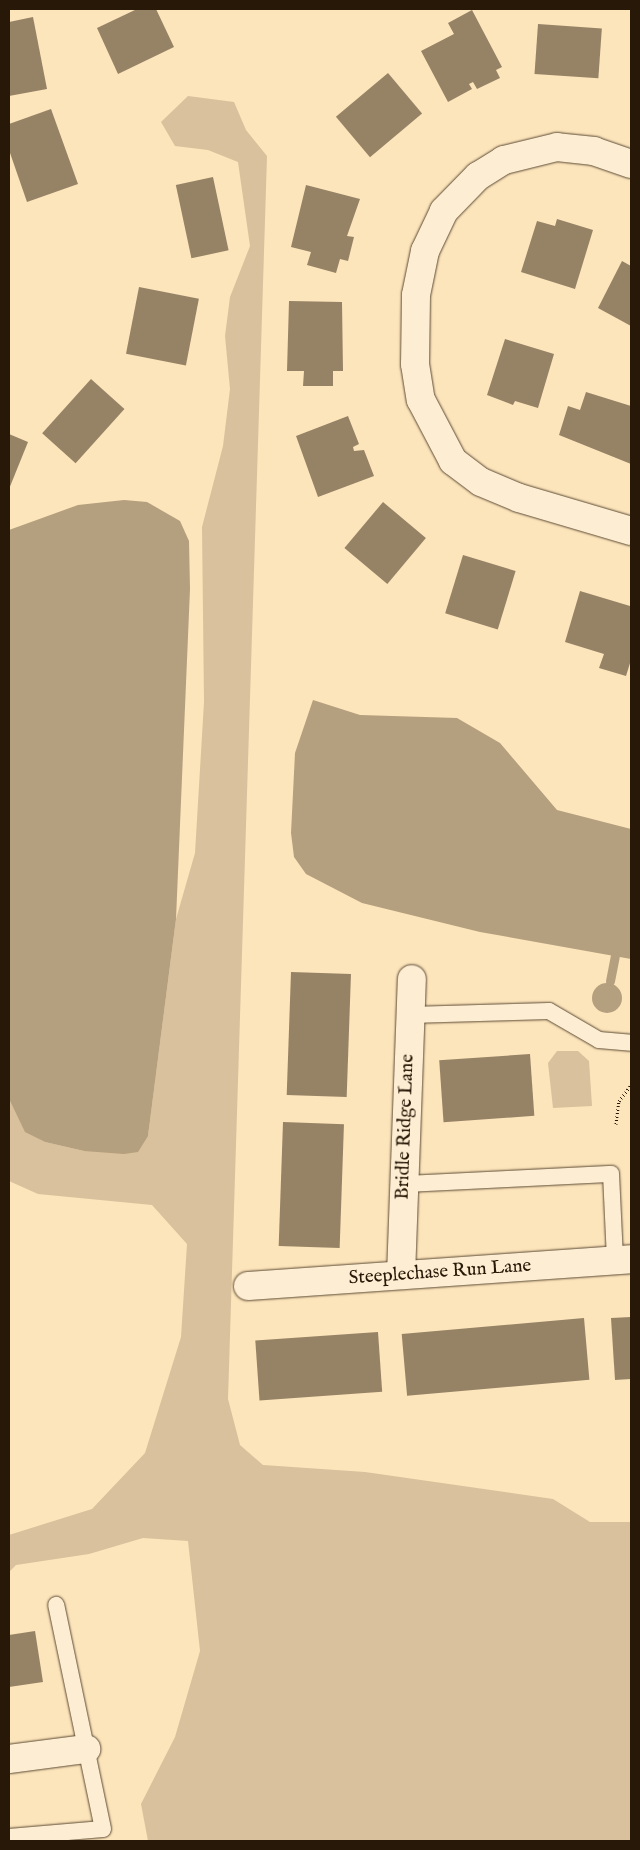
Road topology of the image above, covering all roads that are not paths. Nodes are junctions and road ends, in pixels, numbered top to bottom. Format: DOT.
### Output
graph roads {
  1 [pos="631,164"];
  2 [pos="631,531"];
  3 [pos="412,978"];
  4 [pos="410,1014"];
  5 [pos="631,1043"];
  6 [pos="404,1184"];
  7 [pos="623,1260"];
  8 [pos="401,1275"];
  9 [pos="248,1286"];
  10 [pos="56,1605"];
  11 [pos="86,1749"];
  12 [pos="9,1759"];
  13 [pos="9,1837"];
  1 -- 2 [label="street"];
  3 -- 4 [label="street, Bridle Ridge Lane"];
  4 -- 5 [label="lane"];
  4 -- 6 [label="street, Bridle Ridge Lane"];
  6 -- 7 [label="lane"];
  6 -- 8 [label="street, Bridle Ridge Lane"];
  7 -- 8 [label="street, Steeplechase Run Lane"];
  8 -- 9 [label="street, Steeplechase Run Lane"];
  10 -- 11 [label="lane"];
  11 -- 12 [label="street"];
  11 -- 13 [label="lane"];
}
